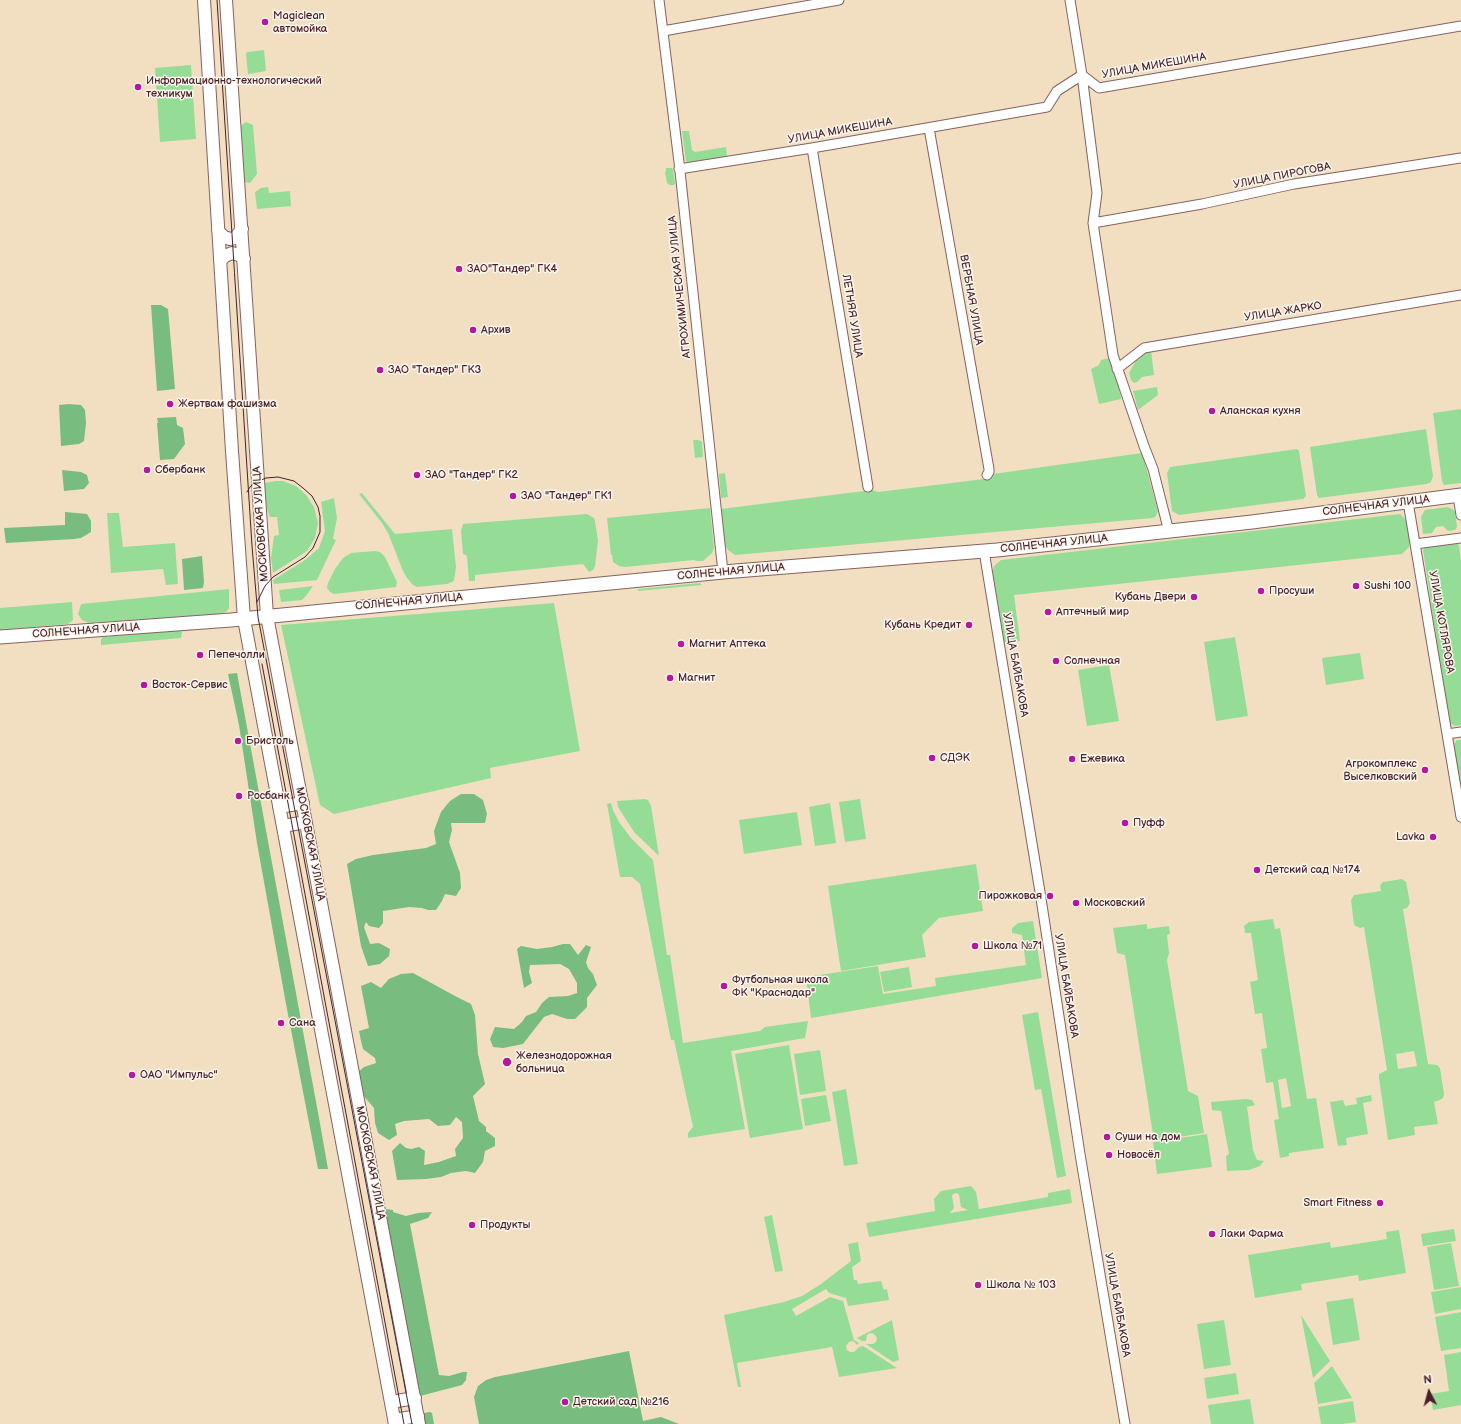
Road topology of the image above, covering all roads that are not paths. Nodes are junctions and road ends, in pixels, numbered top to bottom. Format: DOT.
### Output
graph roads {
  1 [pos="204,0"];
  2 [pos="226,0"];
  3 [pos="659,0"];
  4 [pos="839,0"];
  5 [pos="1070,0"];
  6 [pos="1461,26"];
  7 [pos="663,31"];
  8 [pos="1082,75"];
  9 [pos="929,128"];
  10 [pos="812,148"];
  11 [pos="1461,158"];
  12 [pos="679,169"];
  13 [pos="1093,223"];
  14 [pos="242,229"];
  15 [pos="218,231"];
  16 [pos="244,259"];
  17 [pos="220,261"];
  18 [pos="1461,295"];
  19 [pos="1117,369"];
  20 [pos="987,475"];
  21 [pos="868,487"];
  22 [pos="1459,495"];
  23 [pos="1408,502"];
  24 [pos="1461,515"];
  25 [pos="1169,532"];
  26 [pos="1461,538"];
  27 [pos="1415,544"];
  28 [pos="984,551"];
  29 [pos="723,572"];
  30 [pos="268,616"];
  31 [pos="244,619"];
  32 [pos="0,637"];
  33 [pos="1461,732"];
  34 [pos="1447,734"];
  35 [pos="303,803"];
  36 [pos="279,807"];
  37 [pos="1461,817"];
  38 [pos="306,822"];
  39 [pos="283,826"];
  40 [pos="415,1398"];
  41 [pos="391,1402"];
  42 [pos="419,1420"];
  43 [pos="395,1422"];
  44 [pos="1125,1424"];
  1 -- 15 [label="street"];
  2 -- 14 [label="street, МОСКОВСКАЯ УЛИЦА"];
  3 -- 7 [label="street, АГРОХИМИЧЕСКАЯ УЛИЦА"];
  4 -- 7 [label="street"];
  5 -- 8 [label="street"];
  6 -- 8 [label="street, УЛИЦА МИКЕШИНА"];
  7 -- 12 [label="street, АГРОХИМИЧЕСКАЯ УЛИЦА"];
  8 -- 9 [label="street, УЛИЦА МИКЕШИНА"];
  8 -- 13 [label="street"];
  9 -- 10 [label="street, УЛИЦА МИКЕШИНА"];
  9 -- 20 [label="street, ВЕРБНАЯ УЛИЦА"];
  10 -- 12 [label="street, УЛИЦА МИКЕШИНА"];
  10 -- 21 [label="street, ЛЕТНЯЯ УЛИЦА"];
  11 -- 13 [label="street, УЛИЦА ПИРОГОВА"];
  12 -- 29 [label="street, АГРОХИМИЧЕСКАЯ УЛИЦА"];
  13 -- 19 [label="street"];
  14 -- 15 [label="street"];
  14 -- 16 [label="street, МОСКОВСКАЯ УЛИЦА"];
  15 -- 17 [label="street"];
  16 -- 17 [label="street"];
  16 -- 30 [label="street, МОСКОВСКАЯ УЛИЦА"];
  17 -- 31 [label="street"];
  18 -- 19 [label="street, УЛИЦА ЖАРКО"];
  19 -- 25 [label="street"];
  22 -- 23 [label="main road, СОЛНЕЧНАЯ УЛИЦА"];
  22 -- 24 [label="street"];
  23 -- 25 [label="main road, СОЛНЕЧНАЯ УЛИЦА"];
  23 -- 27 [label="street, УЛИЦА КОТЛЯРОВА"];
  25 -- 28 [label="main road, СОЛНЕЧНАЯ УЛИЦА"];
  26 -- 27 [label="street"];
  27 -- 34 [label="street, УЛИЦА КОТЛЯРОВА"];
  28 -- 29 [label="main road, СОЛНЕЧНАЯ УЛИЦА"];
  28 -- 44 [label="street, УЛИЦА БАЙБАКОВА"];
  29 -- 30 [label="main road, СОЛНЕЧНАЯ УЛИЦА"];
  30 -- 31 [label="main road, СОЛНЕЧНАЯ УЛИЦА"];
  30 -- 35 [label="street, МОСКОВСКАЯ УЛИЦА"];
  31 -- 32 [label="main road, СОЛНЕЧНАЯ УЛИЦА"];
  31 -- 36 [label="street"];
  33 -- 34 [label="street"];
  34 -- 37 [label="street, УЛИЦА КОТЛЯРОВА"];
  35 -- 36 [label="street"];
  35 -- 38 [label="street, МОСКОВСКАЯ УЛИЦА"];
  36 -- 39 [label="street"];
  38 -- 39 [label="street"];
  38 -- 40 [label="street, МОСКОВСКАЯ УЛИЦА"];
  39 -- 41 [label="street"];
  40 -- 41 [label="street"];
  40 -- 42 [label="street, МОСКОВСКАЯ УЛИЦА"];
  41 -- 43 [label="street"];
  42 -- 43 [label="street"];
}
